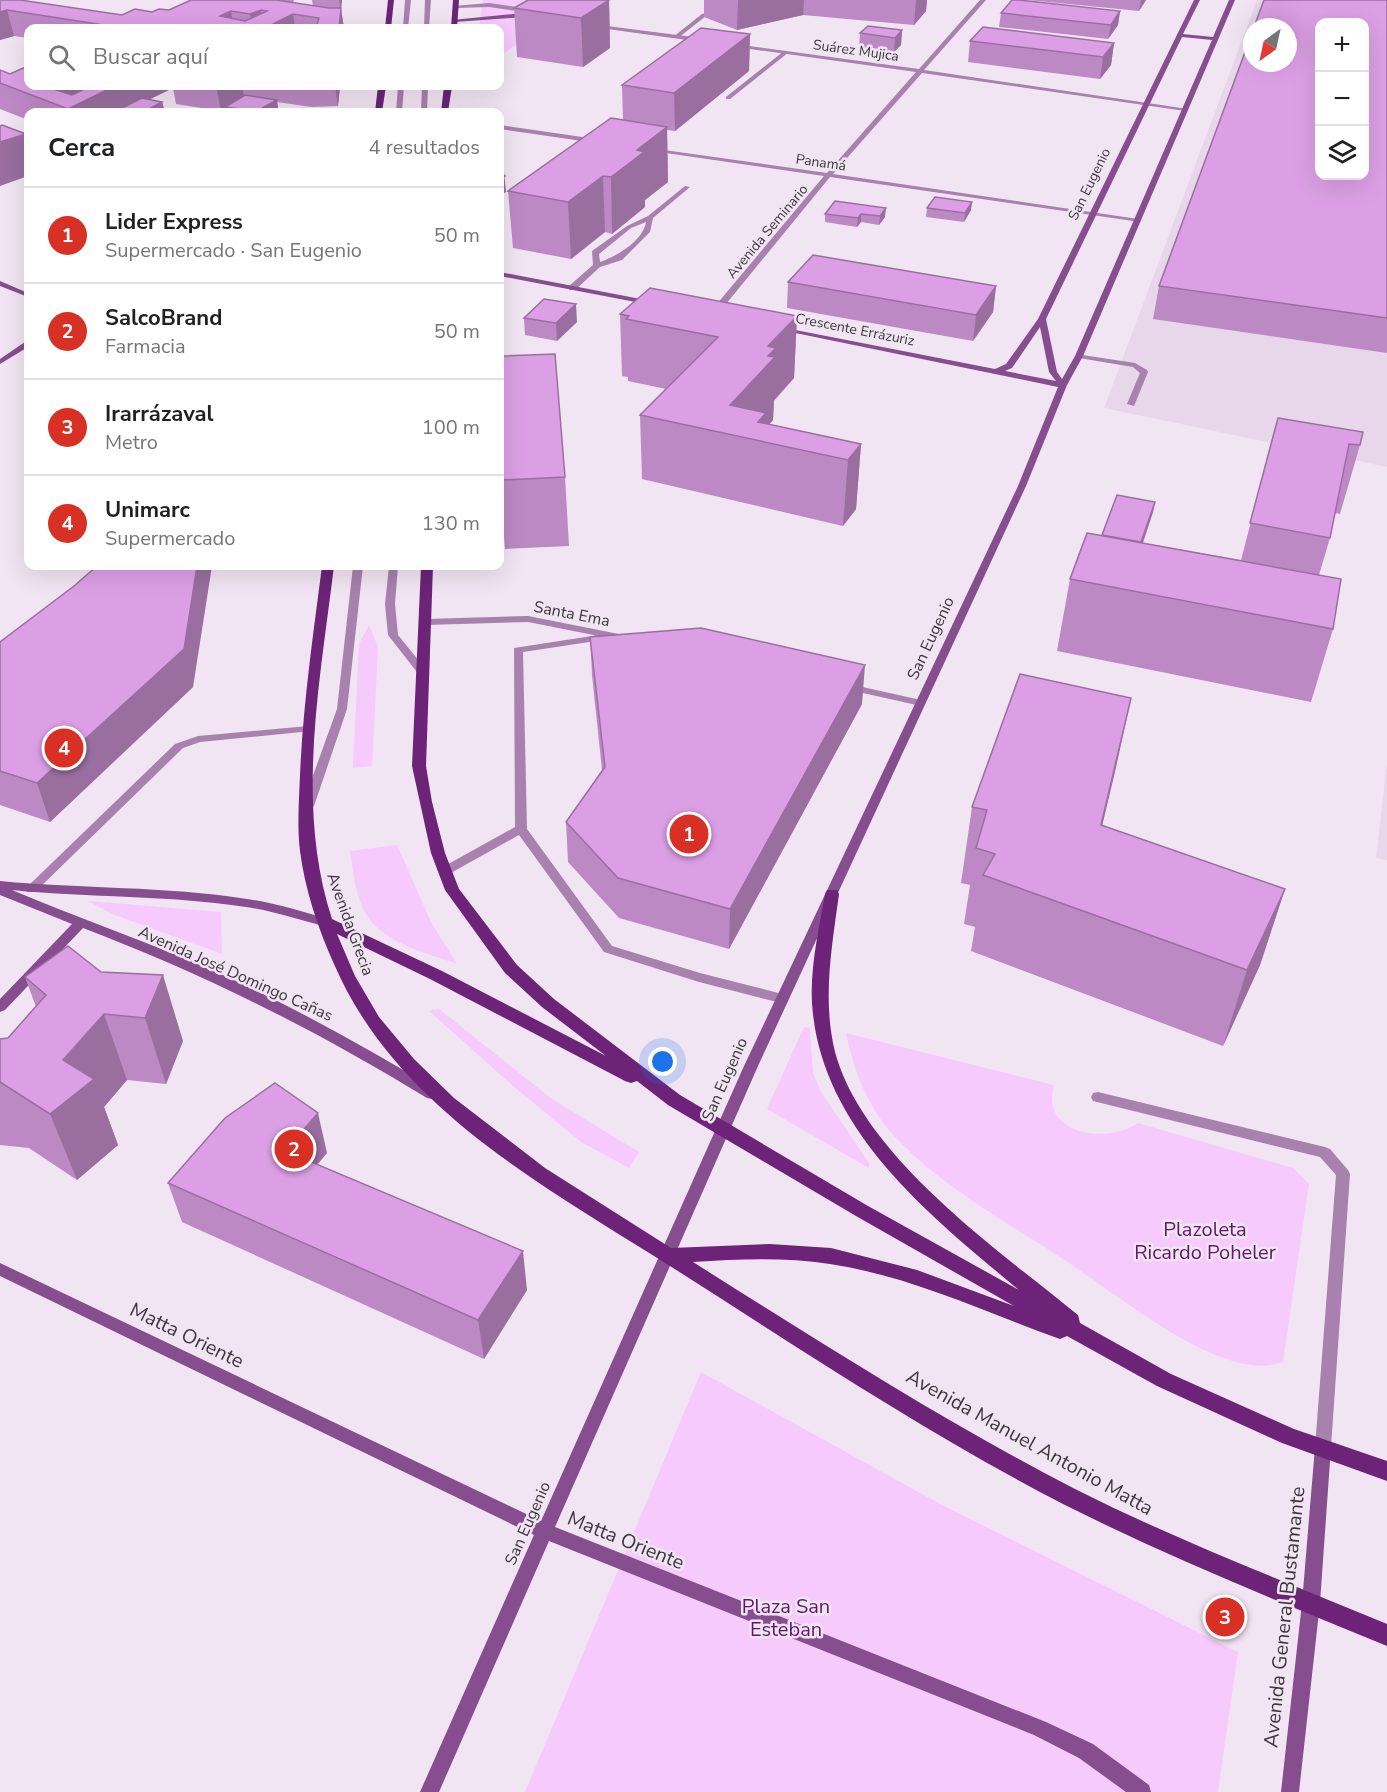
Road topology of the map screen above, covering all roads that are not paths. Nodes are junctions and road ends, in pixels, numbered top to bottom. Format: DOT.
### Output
graph roads {
  1 [pos="391,0"];
  2 [pos="408,0"];
  3 [pos="428,0"];
  4 [pos="552,0"];
  5 [pos="983,0"];
  6 [pos="1197,0"];
  7 [pos="1232,0"];
  8 [pos="456,3"];
  9 [pos="726,9"];
  10 [pos="533,14"];
  11 [pos="524,15"];
  12 [pos="455,20"];
  13 [pos="388,24"];
  14 [pos="406,24"];
  15 [pos="427,24"];
  16 [pos="454,24"];
  17 [pos="582,24"];
  18 [pos="1180,35"];
  19 [pos="676,37"];
  20 [pos="1216,39"];
  21 [pos="709,41"];
  22 [pos="731,44"];
  23 [pos="786,52"];
  24 [pos="921,71"];
  25 [pos="382,90"];
  26 [pos="401,90"];
  27 [pos="425,90"];
  28 [pos="448,90"];
  29 [pos="728,98"];
  30 [pos="1148,104"];
  31 [pos="380,108"];
  32 [pos="399,108"];
  33 [pos="424,108"];
  34 [pos="445,108"];
  35 [pos="1185,110"];
  36 [pos="504,128"];
  37 [pos="605,142"];
  38 [pos="641,147"];
  39 [pos="829,175"];
  40 [pos="687,187"];
  41 [pos="1095,214"];
  42 [pos="650,218"];
  43 [pos="1138,221"];
  44 [pos="597,265"];
  45 [pos="504,275"];
  46 [pos="0,283"];
  47 [pos="573,288"];
  48 [pos="24,293"];
  49 [pos="665,306"];
  50 [pos="700,313"];
  51 [pos="712,315"];
  52 [pos="723,318"];
  53 [pos="1042,318"];
  54 [pos="770,327"];
  55 [pos="24,347"];
  56 [pos="1079,356"];
  57 [pos="0,362"];
  58 [pos="996,372"];
  59 [pos="1063,385"];
  60 [pos="1131,404"];
  61 [pos="328,570"];
  62 [pos="358,570"];
  63 [pos="393,570"];
  64 [pos="427,570"];
  65 [pos="426,622"];
  66 [pos="613,636"];
  67 [pos="636,641"];
  68 [pos="424,674"];
  69 [pos="841,686"];
  70 [pos="921,703"];
  71 [pos="308,729"];
  72 [pos="306,812"];
  73 [pos="521,829"];
  74 [pos="445,871"];
  75 [pos="0,885"];
  76 [pos="31,889"];
  77 [pos="0,890"];
  78 [pos="832,894"];
  79 [pos="327,923"];
  80 [pos="79,924"];
  81 [pos="781,998"];
  82 [pos="0,1008"];
  83 [pos="1098,1096"];
  84 [pos="674,1100"];
  85 [pos="449,1104"];
  86 [pos="723,1130"];
  87 [pos="668,1256"];
  88 [pos="0,1269"];
  89 [pos="1100,1345"];
  90 [pos="1323,1447"];
  91 [pos="1387,1471"];
  92 [pos="544,1531"];
  93 [pos="1311,1603"];
  94 [pos="1387,1635"];
  95 [pos="429,1792"];
  96 [pos="1142,1792"];
  97 [pos="1290,1792"];
  1 -- 13 [label="main road"];
  2 -- 14 [label="street"];
  3 -- 15 [label="street"];
  4 -- 10 [label="main road"];
  5 -- 24 [label="street, Avenida Seminario"];
  6 -- 18 [label="main road, San Eugenio"];
  7 -- 20 [label="main road, San Eugenio"];
  8 -- 10 [label="street"];
  8 -- 12 [label="main road"];
  9 -- 19 [label="street"];
  10 -- 11 [label="street"];
  11 -- 12 [label="main road"];
  12 -- 16 [label="main road"];
  17 -- 19 [label="street"];
  18 -- 20 [label="main road"];
  18 -- 30 [label="main road, San Eugenio"];
  19 -- 21 [label="street"];
  20 -- 35 [label="main road, San Eugenio"];
  22 -- 23 [label="street, Suárez Mujica"];
  23 -- 24 [label="street, Suárez Mujica"];
  23 -- 29 [label="street"];
  24 -- 30 [label="street, Suárez Mujica"];
  24 -- 39 [label="street, Avenida Seminario"];
  25 -- 31 [label="main road"];
  26 -- 32 [label="street"];
  27 -- 33 [label="street"];
  28 -- 34 [label="main road"];
  30 -- 35 [label="street, Suárez Mujica"];
  30 -- 41 [label="main road, San Eugenio"];
  35 -- 43 [label="main road, San Eugenio"];
  36 -- 37 [label="street"];
  38 -- 39 [label="street, Panamá"];
  39 -- 41 [label="street, Panamá"];
  39 -- 51 [label="street, Avenida Seminario"];
  40 -- 42 [label="street"];
  41 -- 43 [label="street, Panamá"];
  41 -- 53 [label="main road, San Eugenio"];
  42 -- 44 [label="street"];
  42 -- 44 [label="street"];
  43 -- 56 [label="main road, San Eugenio"];
  44 -- 47 [label="street"];
  45 -- 47 [label="main road"];
  46 -- 48 [label="main road"];
  47 -- 49 [label="main road"];
  50 -- 51 [label="main road"];
  51 -- 52 [label="main road"];
  53 -- 58 [label="main road, San Eugenio"];
  53 -- 59 [label="main road"];
  54 -- 58 [label="main road, Crescente Errázuriz"];
  55 -- 57 [label="main road"];
  56 -- 59 [label="main road, San Eugenio"];
  56 -- 60 [label="street"];
  58 -- 59 [label="main road, Crescente Errázuriz"];
  59 -- 70 [label="main road, San Eugenio"];
  61 -- 71 [label="main road, Avenida Grecia"];
  62 -- 72 [label="street"];
  63 -- 68 [label="street"];
  64 -- 65 [label="main road"];
  65 -- 66 [label="street, Santa Ema"];
  65 -- 68 [label="main road"];
  66 -- 67 [label="street, Santa Ema"];
  66 -- 73 [label="street"];
  68 -- 74 [label="main road"];
  69 -- 70 [label="street"];
  70 -- 78 [label="main road, San Eugenio"];
  71 -- 72 [label="main road, Avenida Grecia"];
  71 -- 76 [label="street"];
  72 -- 79 [label="main road, Avenida Grecia"];
  73 -- 74 [label="street"];
  73 -- 81 [label="street"];
  74 -- 84 [label="main road"];
  75 -- 76 [label="main road"];
  76 -- 79 [label="main road"];
  77 -- 80 [label="main road, Avenida José Domingo Cañas"];
  78 -- 81 [label="main road, San Eugenio"];
  78 -- 89 [label="main road"];
  79 -- 84 [label="main road"];
  79 -- 85 [label="main road, Avenida Grecia"];
  80 -- 82 [label="main road"];
  80 -- 85 [label="main road, Avenida José Domingo Cañas"];
  81 -- 86 [label="main road, San Eugenio"];
  83 -- 90 [label="street"];
  84 -- 86 [label="main road"];
  85 -- 87 [label="main road, Avenida Grecia"];
  86 -- 87 [label="main road, San Eugenio"];
  86 -- 89 [label="main road"];
  87 -- 89 [label="main road"];
  87 -- 92 [label="main road, San Eugenio"];
  87 -- 93 [label="main road, Avenida Manuel Antonio Matta"];
  88 -- 92 [label="main road, Matta Oriente"];
  89 -- 90 [label="main road"];
  90 -- 91 [label="main road"];
  90 -- 93 [label="main road, Avenida General Bustamante"];
  92 -- 95 [label="main road, San Eugenio"];
  92 -- 96 [label="main road, Matta Oriente"];
  93 -- 94 [label="main road, Avenida Manuel Antonio Matta"];
  93 -- 97 [label="main road, Avenida General Bustamante"];
}
